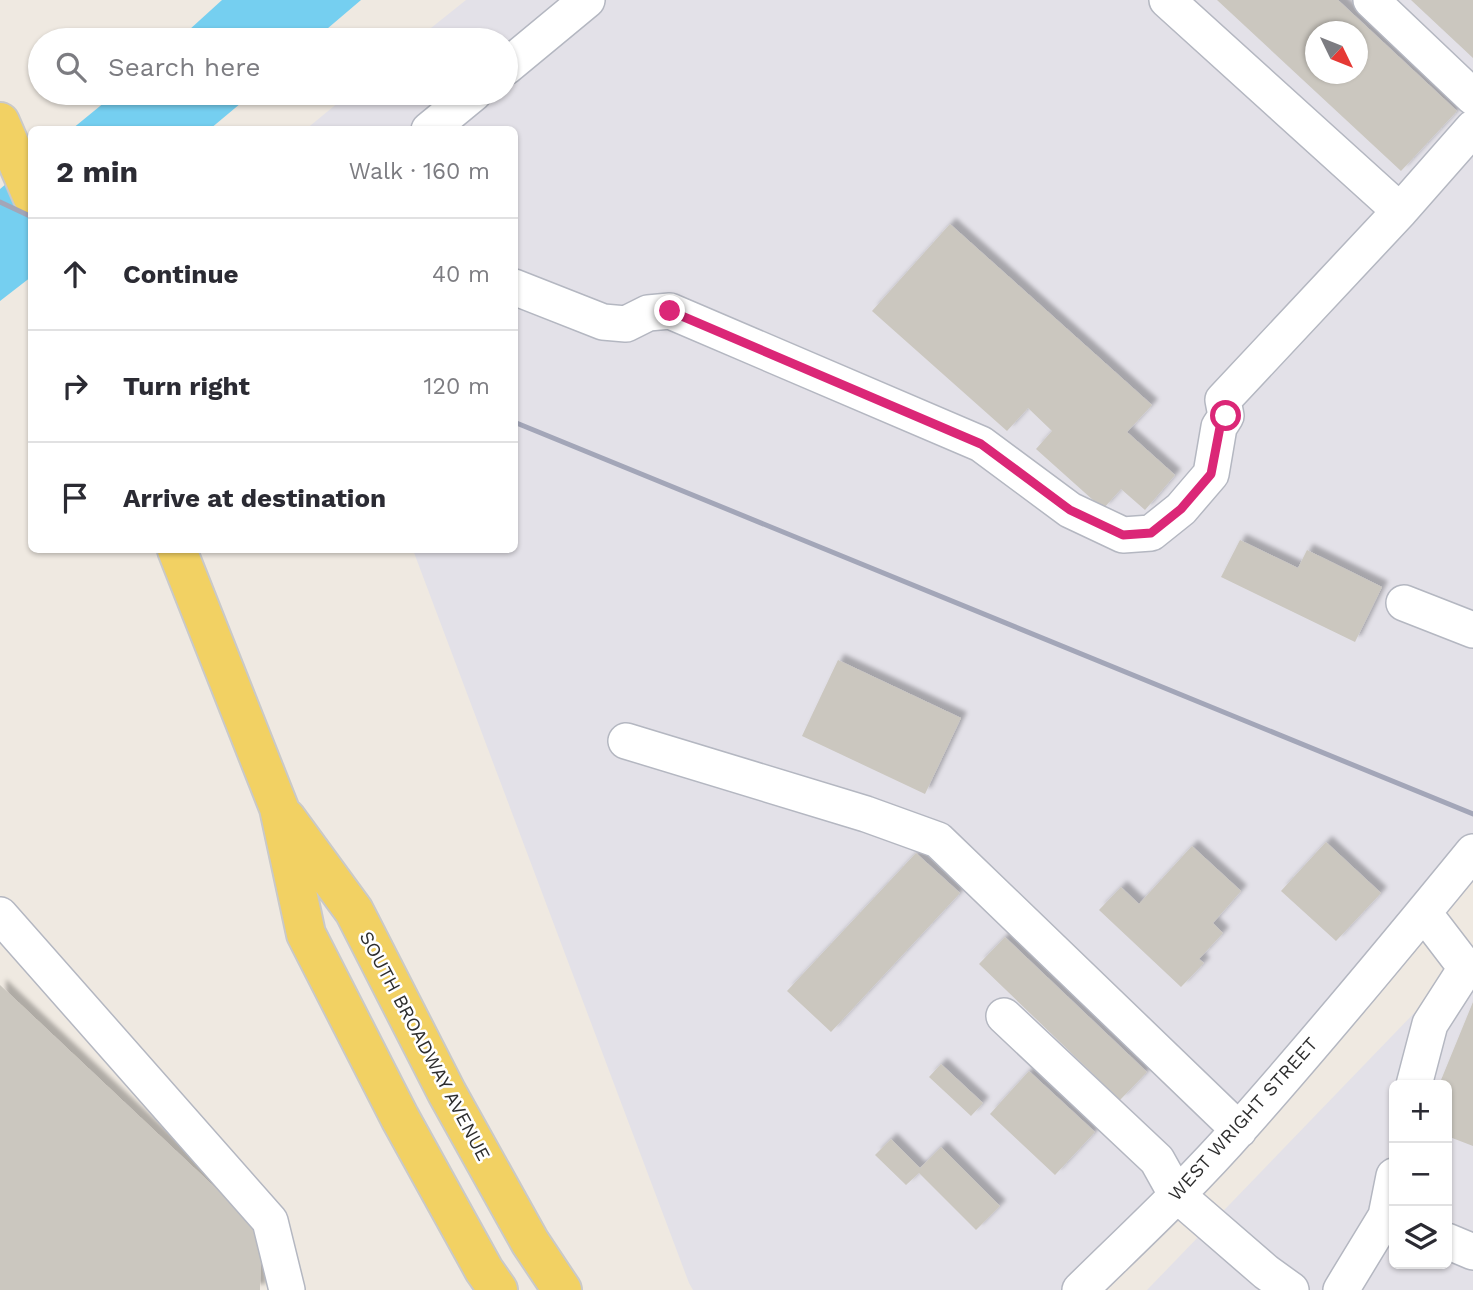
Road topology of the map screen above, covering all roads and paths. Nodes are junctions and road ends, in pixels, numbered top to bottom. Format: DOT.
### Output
graph roads {
  1 [pos="587,0"];
  2 [pos="1167,0"];
  3 [pos="1371,0"];
  4 [pos="518,57"];
  5 [pos="1473,97"];
  6 [pos="459,105"];
  7 [pos="0,122"];
  8 [pos="434,126"];
  9 [pos="1473,128"];
  10 [pos="28,187"];
  11 [pos="1400,211"];
  12 [pos="518,289"];
  13 [pos="178,553"];
  14 [pos="1404,603"];
  15 [pos="1473,630"];
  16 [pos="626,741"];
  17 [pos="279,808"];
  18 [pos="1473,852"];
  19 [pos="1424,913"];
  20 [pos="0,915"];
  21 [pos="1004,1016"];
  22 [pos="1415,1080"];
  23 [pos="1239,1130"];
  24 [pos="1176,1195"];
  25 [pos="1389,1219"];
  26 [pos="1452,1243"];
  27 [pos="1473,1252"];
  28 [pos="491,1283"];
  29 [pos="287,1290"];
  30 [pos="562,1290"];
  31 [pos="1080,1290"];
  32 [pos="1291,1290"];
  33 [pos="1341,1290"];
  1 -- 4 [label="street"];
  2 -- 11 [label="street"];
  3 -- 5 [label="street"];
  6 -- 8 [label="street"];
  7 -- 10 [label="main road"];
  9 -- 11 [label="street"];
  11 -- 12 [label="street"];
  13 -- 17 [label="main road, SOUTH BROADWAY AVENUE"];
  14 -- 15 [label="street"];
  16 -- 23 [label="street"];
  17 -- 28 [label="main road, SOUTH BROADWAY AVENUE"];
  17 -- 30 [label="main road, SOUTH BROADWAY AVENUE"];
  18 -- 19 [label="street, WEST WRIGHT STREET"];
  19 -- 22 [label="street"];
  19 -- 23 [label="street, WEST WRIGHT STREET"];
  20 -- 29 [label="street"];
  21 -- 24 [label="street"];
  23 -- 24 [label="street, WEST WRIGHT STREET"];
  24 -- 31 [label="street, WEST WRIGHT STREET"];
  24 -- 32 [label="street"];
  25 -- 33 [label="street"];
  26 -- 27 [label="street"];
}
